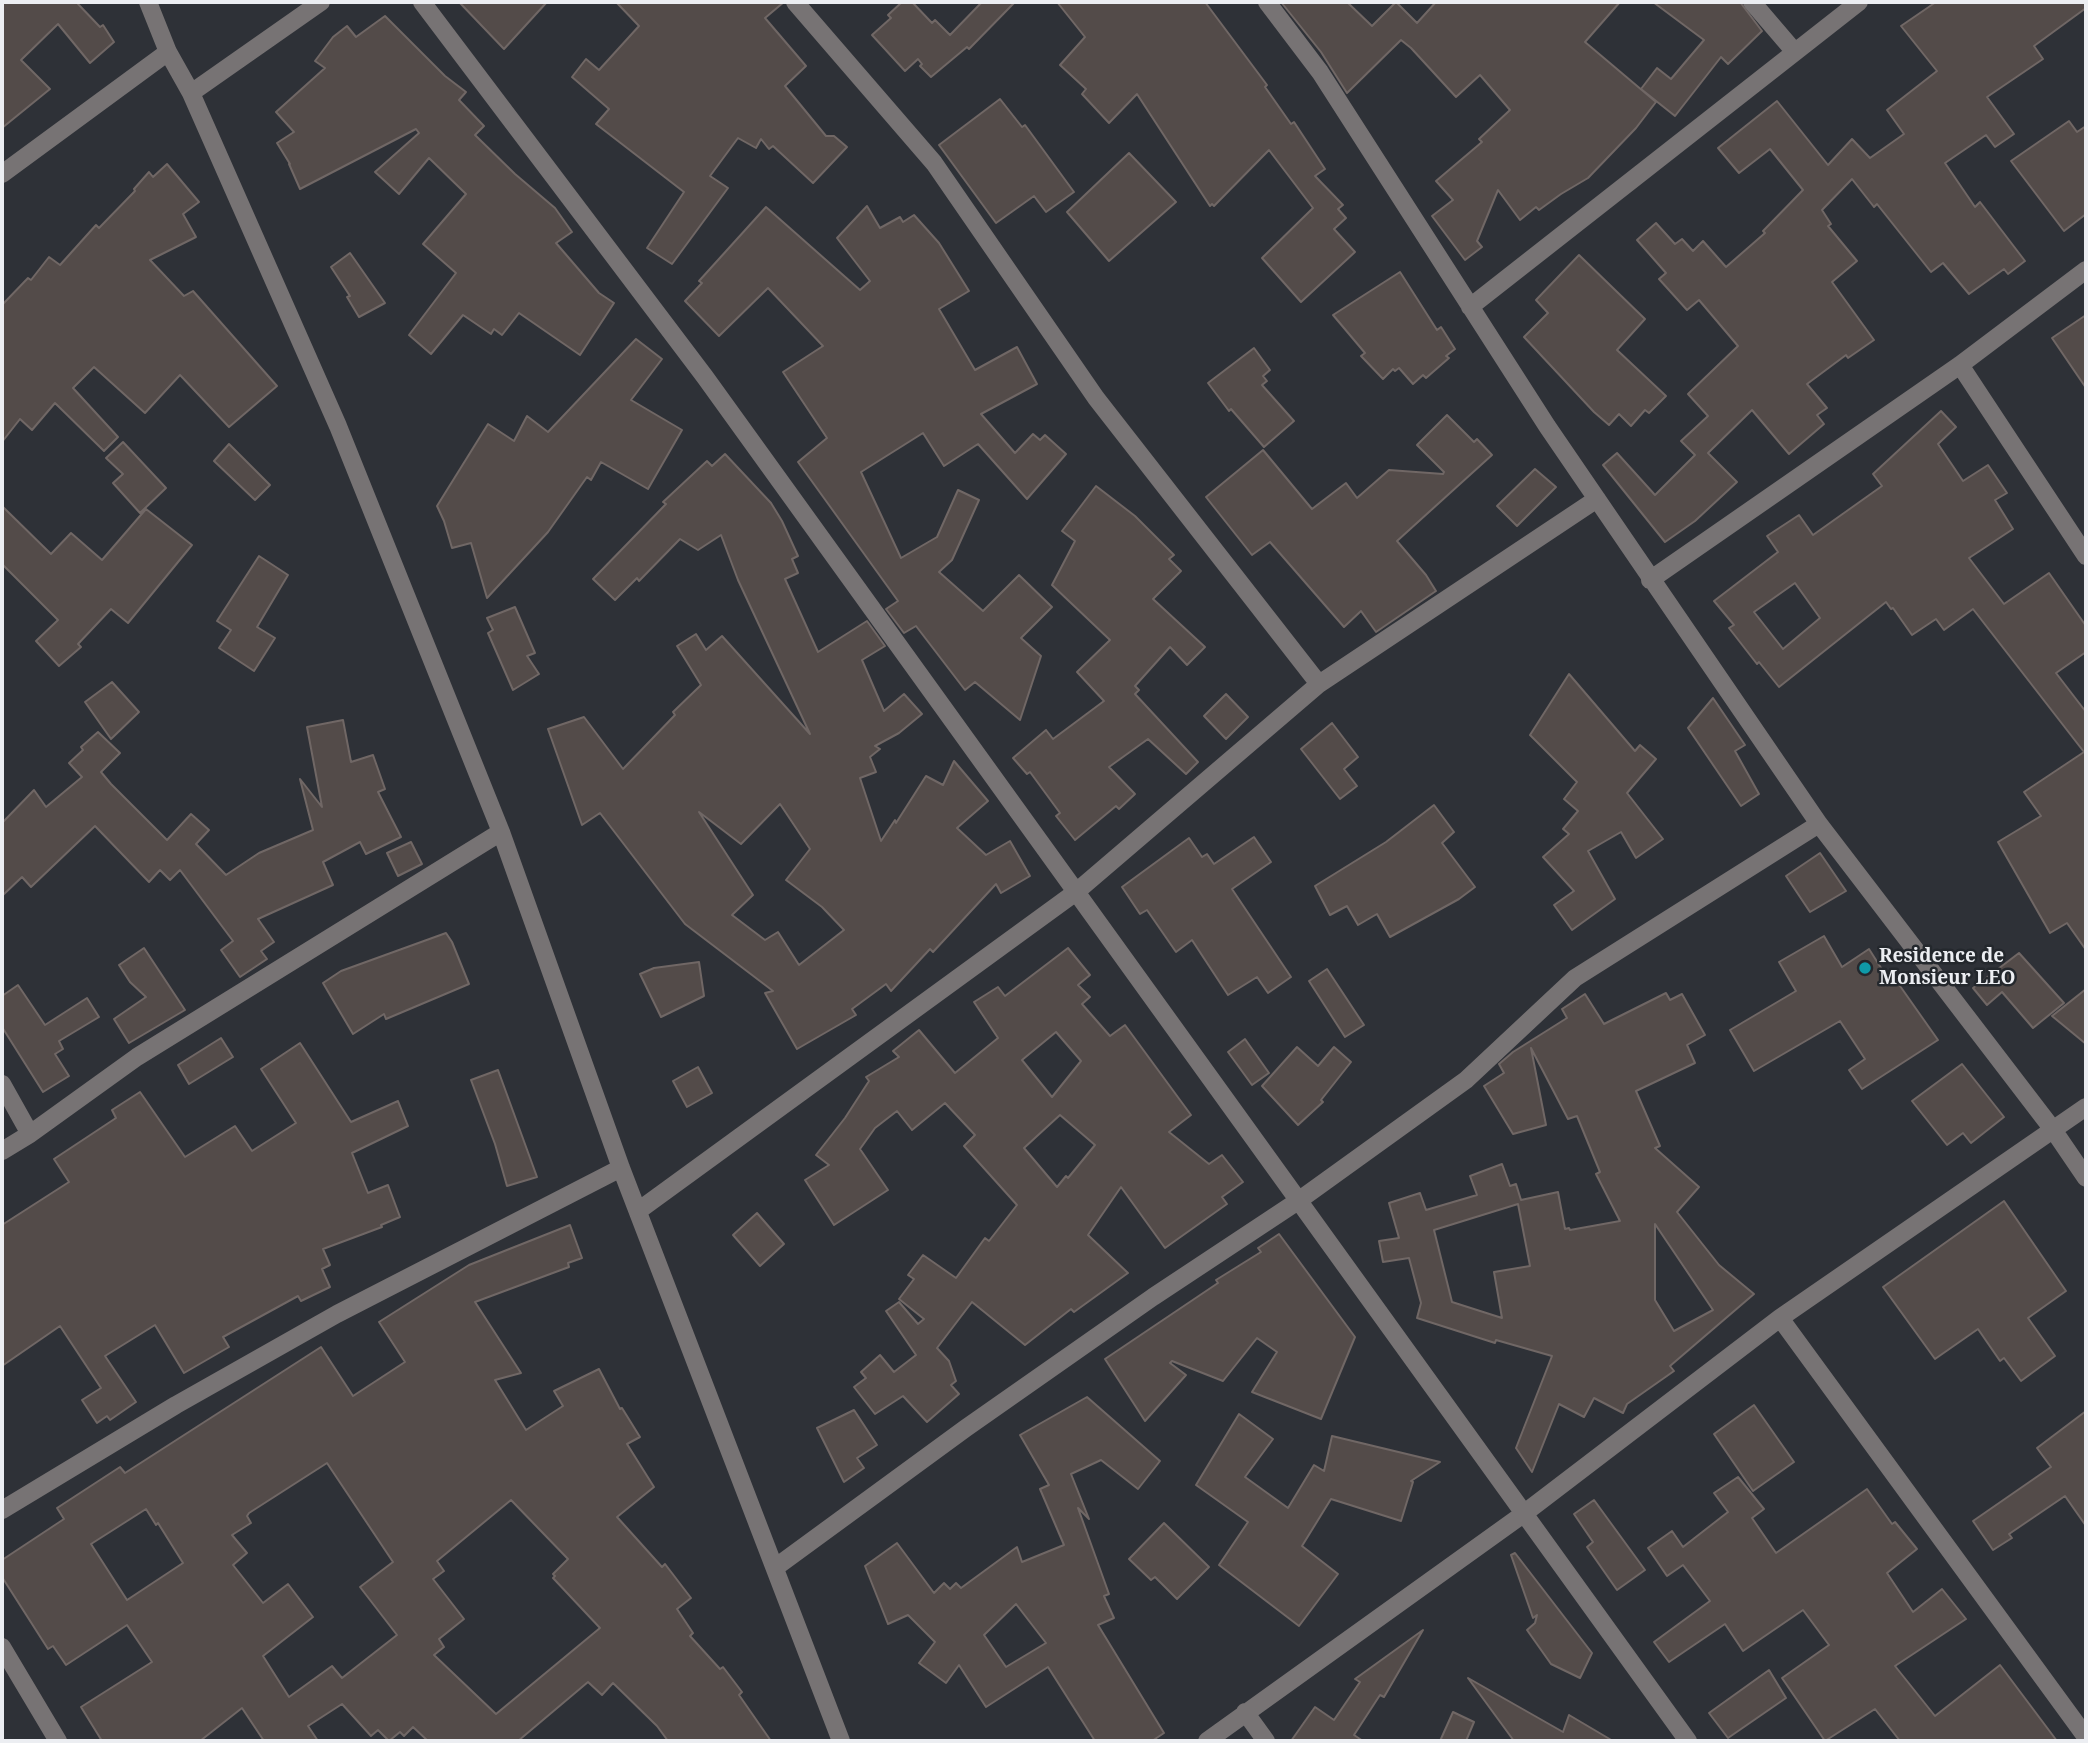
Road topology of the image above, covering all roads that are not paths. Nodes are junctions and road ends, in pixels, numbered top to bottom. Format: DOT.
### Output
graph roads {
  1 [pos="148,2"];
  2 [pos="321,2"];
  3 [pos="422,2"];
  4 [pos="795,2"];
  5 [pos="1267,2"];
  6 [pos="1752,2"];
  7 [pos="1859,2"];
  8 [pos="1794,51"];
  9 [pos="168,52"];
  10 [pos="191,93"];
  11 [pos="2,174"];
  12 [pos="2086,270"];
  13 [pos="1469,307"];
  14 [pos="1960,365"];
  15 [pos="1597,499"];
  16 [pos="2086,556"];
  17 [pos="1650,580"];
  18 [pos="1319,684"];
  19 [pos="1819,824"];
  20 [pos="501,832"];
  21 [pos="1076,892"];
  22 [pos="2,1084"];
  23 [pos="2086,1107"];
  24 [pos="2054,1131"];
  25 [pos="30,1134"];
  26 [pos="2,1151"];
  27 [pos="621,1168"];
  28 [pos="2086,1178"];
  29 [pos="1298,1201"];
  30 [pos="638,1211"];
  31 [pos="1780,1318"];
  32 [pos="2,1510"];
  33 [pos="1522,1515"];
  34 [pos="776,1567"];
  35 [pos="2,1647"];
  36 [pos="1245,1712"];
  37 [pos="2086,1737"];
  38 [pos="58,1741"];
  39 [pos="839,1741"];
  40 [pos="1207,1741"];
  41 [pos="1266,1741"];
  42 [pos="1688,1741"];
  1 -- 9 [label="street"];
  2 -- 10 [label="street"];
  3 -- 21 [label="street"];
  4 -- 18 [label="street"];
  5 -- 13 [label="street"];
  6 -- 8 [label="street"];
  7 -- 8 [label="street"];
  8 -- 13 [label="street"];
  9 -- 10 [label="street"];
  9 -- 11 [label="street"];
  10 -- 20 [label="street"];
  12 -- 14 [label="street"];
  13 -- 15 [label="street"];
  14 -- 16 [label="street"];
  14 -- 17 [label="street"];
  15 -- 17 [label="street"];
  15 -- 18 [label="street"];
  17 -- 19 [label="street"];
  18 -- 21 [label="street"];
  19 -- 24 [label="street"];
  19 -- 29 [label="street"];
  20 -- 25 [label="street"];
  20 -- 27 [label="street"];
  21 -- 29 [label="street"];
  21 -- 30 [label="street"];
  22 -- 25 [label="street"];
  23 -- 24 [label="street"];
  24 -- 28 [label="street"];
  24 -- 31 [label="street"];
  25 -- 26 [label="street"];
  27 -- 30 [label="street"];
  27 -- 32 [label="street"];
  29 -- 33 [label="street"];
  29 -- 34 [label="street"];
  30 -- 34 [label="street"];
  31 -- 33 [label="street"];
  31 -- 37 [label="street"];
  33 -- 36 [label="street"];
  33 -- 42 [label="street"];
  34 -- 39 [label="street"];
  35 -- 38 [label="street"];
  36 -- 40 [label="street"];
  36 -- 41 [label="street"];
}
